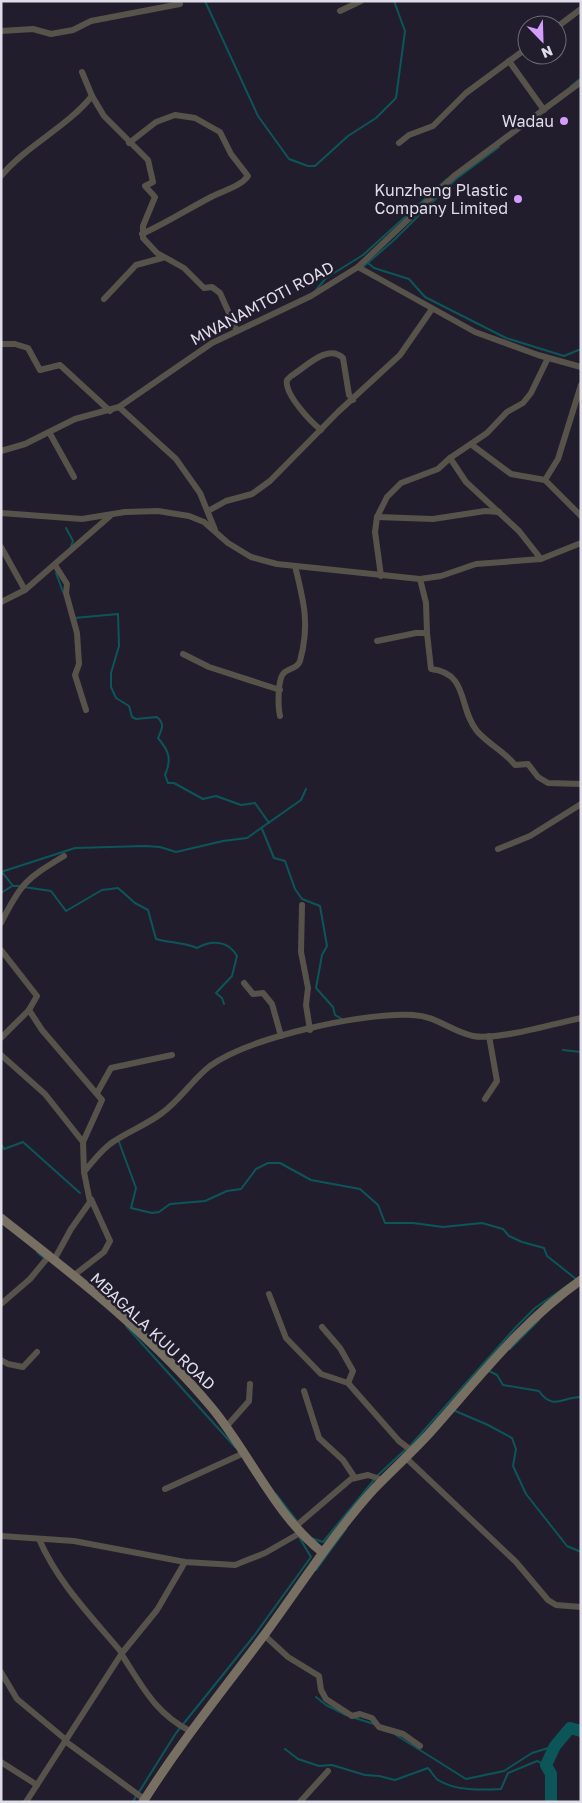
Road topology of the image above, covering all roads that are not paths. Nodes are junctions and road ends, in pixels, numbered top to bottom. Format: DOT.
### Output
graph roads {
  1 [pos="361,1"];
  2 [pos="180,4"];
  3 [pos="581,9"];
  4 [pos="340,11"];
  5 [pos="567,20"];
  6 [pos="1,31"];
  7 [pos="517,55"];
  8 [pos="509,61"];
  9 [pos="82,72"];
  10 [pos="581,82"];
  11 [pos="92,96"];
  12 [pos="544,110"];
  13 [pos="129,143"];
  14 [pos="399,143"];
  15 [pos="1,176"];
  16 [pos="142,234"];
  17 [pos="162,258"];
  18 [pos="358,266"];
  19 [pos="104,299"];
  20 [pos="432,309"];
  21 [pos="237,331"];
  22 [pos="1,344"];
  23 [pos="548,358"];
  24 [pos="580,364"];
  25 [pos="581,385"];
  26 [pos="353,400"];
  27 [pos="119,406"];
  28 [pos="110,411"];
  29 [pos="321,430"];
  30 [pos="49,432"];
  31 [pos="472,445"];
  32 [pos="1,451"];
  33 [pos="450,458"];
  34 [pos="74,477"];
  35 [pos="545,480"];
  36 [pos="208,511"];
  37 [pos="499,512"];
  38 [pos="1,513"];
  39 [pos="110,515"];
  40 [pos="581,516"];
  41 [pos="377,517"];
  42 [pos="216,533"];
  43 [pos="581,543"];
  44 [pos="1,547"];
  45 [pos="541,559"];
  46 [pos="55,565"];
  47 [pos="295,566"];
  48 [pos="380,576"];
  49 [pos="420,579"];
  50 [pos="25,590"];
  51 [pos="1,602"];
  52 [pos="427,632"];
  53 [pos="377,641"];
  54 [pos="183,654"];
  55 [pos="280,690"];
  56 [pos="86,710"];
  57 [pos="280,716"];
  58 [pos="581,784"];
  59 [pos="581,804"];
  60 [pos="498,849"];
  61 [pos="64,856"];
  62 [pos="302,905"];
  63 [pos="1,923"];
  64 [pos="1,950"];
  65 [pos="244,983"];
  66 [pos="29,1010"];
  67 [pos="581,1018"];
  68 [pos="310,1030"];
  69 [pos="281,1036"];
  70 [pos="489,1036"];
  71 [pos="1,1038"];
  72 [pos="1,1055"];
  73 [pos="172,1055"];
  74 [pos="97,1093"];
  75 [pos="485,1099"];
  76 [pos="83,1142"];
  77 [pos="84,1172"];
  78 [pos="91,1199"];
  79 [pos="1,1218"];
  80 [pos="51,1258"];
  81 [pos="73,1276"];
  82 [pos="581,1280"];
  83 [pos="269,1294"];
  84 [pos="1,1304"];
  85 [pos="322,1327"];
  86 [pos="37,1352"];
  87 [pos="1,1360"];
  88 [pos="348,1383"];
  89 [pos="250,1384"];
  90 [pos="304,1391"];
  91 [pos="226,1427"];
  92 [pos="244,1452"];
  93 [pos="408,1454"];
  94 [pos="355,1478"];
  95 [pos="383,1480"];
  96 [pos="165,1489"];
  97 [pos="298,1530"];
  98 [pos="1,1536"];
  99 [pos="39,1539"];
  100 [pos="322,1552"];
  101 [pos="184,1562"];
  102 [pos="581,1607"];
  103 [pos="264,1635"];
  104 [pos="122,1654"];
  105 [pos="1,1672"];
  106 [pos="190,1731"];
  107 [pos="65,1740"];
  108 [pos="420,1746"];
  109 [pos="1,1762"];
  110 [pos="328,1771"];
  111 [pos="37,1785"];
  112 [pos="143,1801"];
  113 [pos="26,1802"];
  114 [pos="300,1802"];
  1 -- 4 [label="street"];
  2 -- 6 [label="street"];
  3 -- 5 [label="street"];
  7 -- 8 [label="street"];
  8 -- 12 [label="street"];
  8 -- 14 [label="street"];
  9 -- 11 [label="street"];
  10 -- 12 [label="street, MWANAMTOTI ROAD"];
  11 -- 13 [label="street"];
  11 -- 15 [label="street"];
  12 -- 18 [label="street, MWANAMTOTI ROAD"];
  13 -- 16 [label="street"];
  13 -- 16 [label="street"];
  16 -- 17 [label="street"];
  17 -- 19 [label="street"];
  17 -- 21 [label="street"];
  18 -- 20 [label="street"];
  18 -- 21 [label="street, MWANAMTOTI ROAD"];
  20 -- 23 [label="street"];
  20 -- 26 [label="street"];
  21 -- 27 [label="street, MWANAMTOTI ROAD"];
  22 -- 28 [label="street"];
  23 -- 24 [label="street"];
  23 -- 31 [label="street"];
  25 -- 35 [label="street"];
  26 -- 29 [label="street"];
  26 -- 29 [label="street"];
  27 -- 28 [label="street, MWANAMTOTI ROAD"];
  27 -- 36 [label="street"];
  28 -- 30 [label="street, MWANAMTOTI ROAD"];
  29 -- 36 [label="street"];
  30 -- 32 [label="street, MWANAMTOTI ROAD"];
  30 -- 34 [label="street"];
  31 -- 33 [label="street"];
  31 -- 35 [label="street"];
  33 -- 37 [label="street"];
  33 -- 41 [label="street"];
  35 -- 40 [label="street"];
  36 -- 42 [label="street"];
  37 -- 41 [label="street"];
  37 -- 45 [label="street"];
  38 -- 39 [label="street"];
  39 -- 42 [label="street"];
  39 -- 46 [label="street"];
  41 -- 48 [label="street"];
  42 -- 47 [label="street"];
  43 -- 45 [label="street"];
  44 -- 50 [label="street"];
  45 -- 49 [label="street"];
  46 -- 50 [label="street"];
  46 -- 56 [label="street"];
  47 -- 48 [label="street"];
  47 -- 55 [label="street"];
  48 -- 49 [label="street"];
  49 -- 52 [label="street"];
  50 -- 51 [label="street"];
  52 -- 53 [label="street"];
  52 -- 58 [label="street"];
  54 -- 55 [label="street"];
  55 -- 57 [label="street"];
  59 -- 60 [label="street"];
  61 -- 63 [label="street"];
  62 -- 68 [label="street"];
  64 -- 66 [label="street"];
  65 -- 69 [label="street"];
  66 -- 71 [label="street"];
  66 -- 74 [label="street"];
  67 -- 70 [label="street"];
  68 -- 69 [label="street"];
  68 -- 70 [label="street"];
  69 -- 77 [label="street"];
  70 -- 75 [label="street"];
  72 -- 76 [label="street"];
  73 -- 74 [label="street"];
  74 -- 76 [label="street"];
  76 -- 77 [label="street"];
  77 -- 78 [label="street"];
  78 -- 80 [label="street"];
  78 -- 81 [label="street"];
  79 -- 80 [label="street, MBAGALA KUU ROAD"];
  80 -- 81 [label="street, MBAGALA KUU ROAD"];
  80 -- 84 [label="street"];
  81 -- 91 [label="street, MBAGALA KUU ROAD"];
  82 -- 93 [label="street"];
  83 -- 88 [label="street"];
  85 -- 88 [label="street"];
  86 -- 87 [label="street"];
  88 -- 93 [label="street"];
  89 -- 91 [label="street"];
  90 -- 94 [label="street"];
  91 -- 92 [label="street, MBAGALA KUU ROAD"];
  92 -- 96 [label="street"];
  92 -- 97 [label="street, MBAGALA KUU ROAD"];
  93 -- 95 [label="street"];
  93 -- 102 [label="street"];
  94 -- 95 [label="street"];
  94 -- 97 [label="street"];
  95 -- 100 [label="street"];
  97 -- 100 [label="street, MBAGALA KUU ROAD"];
  97 -- 101 [label="street"];
  98 -- 99 [label="street"];
  99 -- 101 [label="street"];
  99 -- 104 [label="street"];
  100 -- 103 [label="street"];
  101 -- 104 [label="street"];
  103 -- 106 [label="street"];
  103 -- 108 [label="street"];
  104 -- 106 [label="street"];
  104 -- 107 [label="street"];
  105 -- 107 [label="street"];
  106 -- 112 [label="street"];
  107 -- 111 [label="street"];
  107 -- 112 [label="street"];
  109 -- 111 [label="street"];
  110 -- 114 [label="street"];
  111 -- 113 [label="street"];
}
